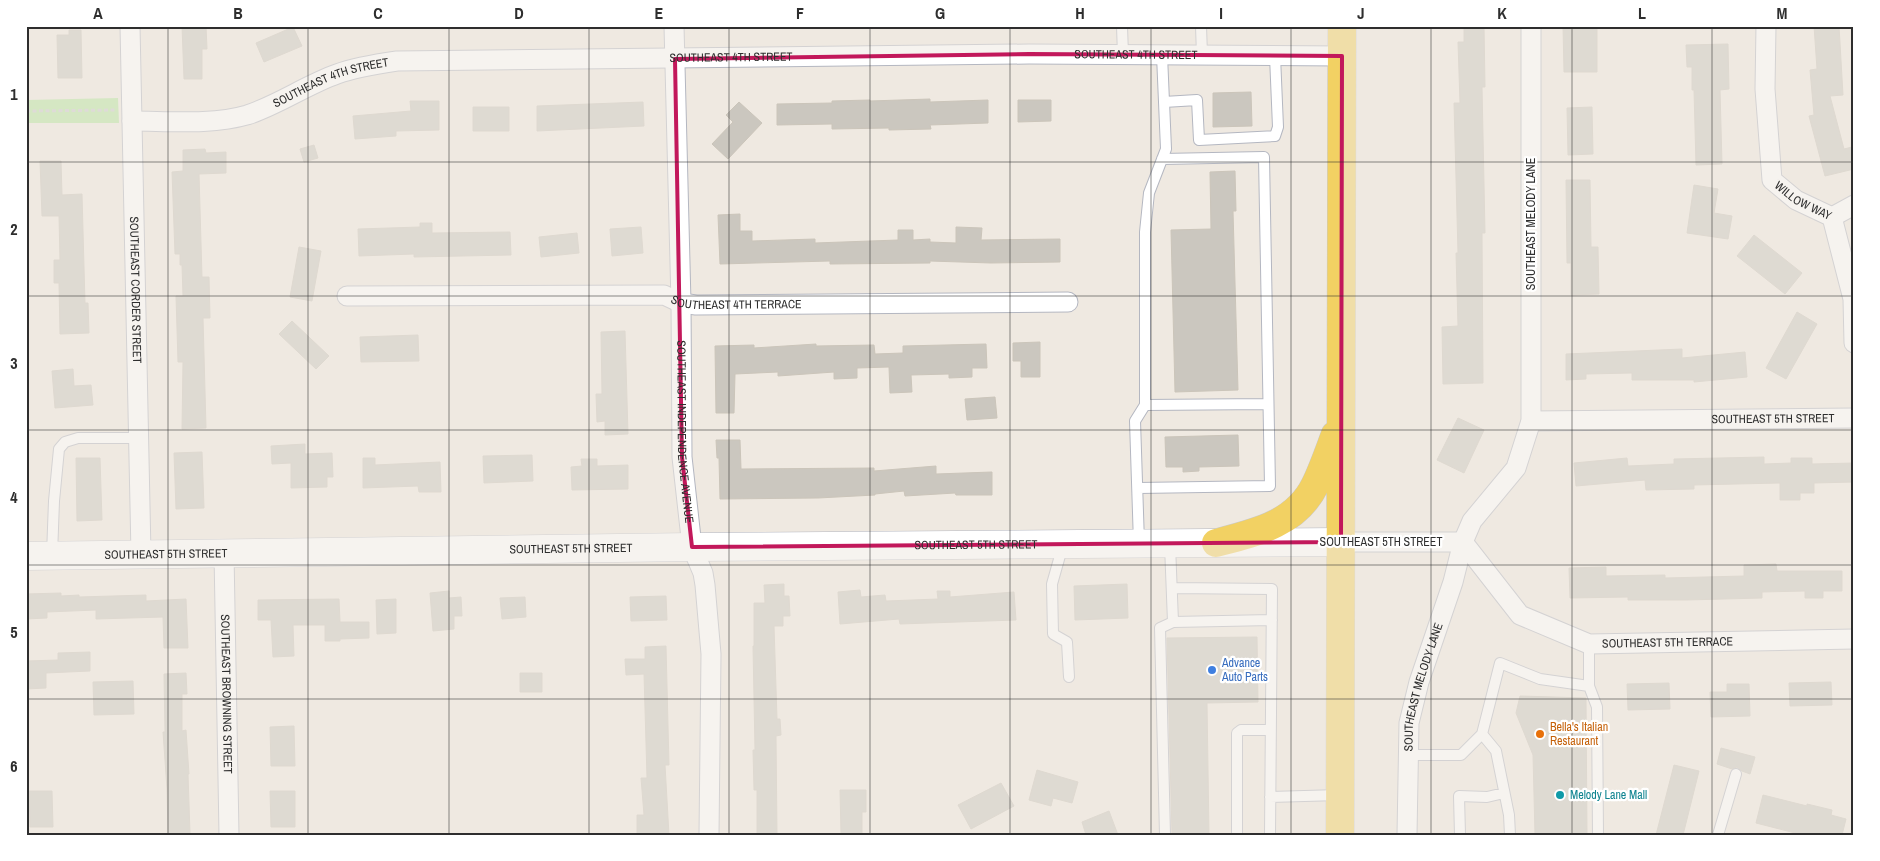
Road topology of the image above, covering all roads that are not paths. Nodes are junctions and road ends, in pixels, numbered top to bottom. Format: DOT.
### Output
graph roads {
  1 [pos="130,26"];
  2 [pos="674,26"];
  3 [pos="1122,26"];
  4 [pos="1201,26"];
  5 [pos="1342,26"];
  6 [pos="1531,26"];
  7 [pos="1766,26"];
  8 [pos="1123,55"];
  9 [pos="1162,55"];
  10 [pos="1202,55"];
  11 [pos="1275,56"];
  12 [pos="1342,56"];
  13 [pos="675,59"];
  14 [pos="1164,102"];
  15 [pos="132,115"];
  16 [pos="1162,160"];
  17 [pos="1854,205"];
  18 [pos="1832,217"];
  19 [pos="347,296"];
  20 [pos="1068,302"];
  21 [pos="681,303"];
  22 [pos="1854,342"];
  23 [pos="1268,404"];
  24 [pos="1145,405"];
  25 [pos="1854,418"];
  26 [pos="1341,419"];
  27 [pos="1531,421"];
  28 [pos="138,438"];
  29 [pos="1138,488"];
  30 [pos="1341,542"];
  31 [pos="1463,542"];
  32 [pos="1063,544"];
  33 [pos="1139,544"];
  34 [pos="1170,544"];
  35 [pos="1216,544"];
  36 [pos="692,547"];
  37 [pos="224,553"];
  38 [pos="141,554"];
  39 [pos="39,556"];
  40 [pos="1172,588"];
  41 [pos="1272,620"];
  42 [pos="1173,622"];
  43 [pos="1854,640"];
  44 [pos="1590,644"];
  45 [pos="1069,677"];
  46 [pos="1589,686"];
  47 [pos="1270,730"];
  48 [pos="1482,734"];
  49 [pos="1408,755"];
  50 [pos="1736,774"];
  51 [pos="1504,793"];
  52 [pos="1340,795"];
  53 [pos="1270,797"];
  54 [pos="229,835"];
  55 [pos="709,835"];
  56 [pos="1165,835"];
  57 [pos="1237,835"];
  58 [pos="1270,835"];
  59 [pos="1340,835"];
  60 [pos="1407,835"];
  61 [pos="1460,835"];
  62 [pos="1510,835"];
  63 [pos="1598,835"];
  64 [pos="1718,835"];
  1 -- 15 [label="street, SOUTHEAST CORDER STREET"];
  2 -- 13 [label="street, SOUTHEAST INDEPENDENCE AVENUE"];
  3 -- 8 [label="lane"];
  4 -- 10 [label="lane"];
  5 -- 12 [label="main road"];
  6 -- 27 [label="street, SOUTHEAST MELODY LANE"];
  7 -- 18 [label="street, WILLOW WAY"];
  8 -- 9 [label="street, SOUTHEAST 4TH STREET"];
  8 -- 13 [label="street, SOUTHEAST 4TH STREET"];
  9 -- 10 [label="street, SOUTHEAST 4TH STREET"];
  9 -- 14 [label="lane"];
  10 -- 11 [label="street, SOUTHEAST 4TH STREET"];
  11 -- 12 [label="street, SOUTHEAST 4TH STREET"];
  11 -- 14 [label="lane"];
  12 -- 26 [label="main road"];
  13 -- 15 [label="street, SOUTHEAST 4TH STREET"];
  13 -- 21 [label="street, SOUTHEAST INDEPENDENCE AVENUE"];
  14 -- 16 [label="lane"];
  15 -- 28 [label="street, SOUTHEAST CORDER STREET"];
  16 -- 23 [label="lane"];
  16 -- 24 [label="lane"];
  17 -- 18 [label="street"];
  18 -- 22 [label="street, WILLOW WAY"];
  19 -- 21 [label="street, SOUTHEAST 4TH TERRACE"];
  20 -- 21 [label="street, SOUTHEAST 4TH TERRACE"];
  21 -- 36 [label="street, SOUTHEAST INDEPENDENCE AVENUE"];
  23 -- 24 [label="lane"];
  23 -- 29 [label="lane"];
  24 -- 29 [label="lane"];
  25 -- 27 [label="street, SOUTHEAST 5TH STREET"];
  26 -- 30 [label="main road"];
  26 -- 35 [label="main road"];
  27 -- 31 [label="street"];
  28 -- 38 [label="street, SOUTHEAST CORDER STREET"];
  28 -- 39 [label="lane"];
  29 -- 33 [label="lane"];
  30 -- 31 [label="street, SOUTHEAST 5TH STREET"];
  30 -- 35 [label="street, SOUTHEAST 5TH STREET"];
  30 -- 52 [label="main road"];
  31 -- 44 [label="street, SOUTHEAST 5TH TERRACE"];
  31 -- 49 [label="street, SOUTHEAST MELODY LANE"];
  32 -- 33 [label="street, SOUTHEAST 5TH STREET"];
  32 -- 36 [label="street, SOUTHEAST 5TH STREET"];
  32 -- 45 [label="lane"];
  33 -- 34 [label="street, SOUTHEAST 5TH STREET"];
  34 -- 35 [label="street, SOUTHEAST 5TH STREET"];
  34 -- 40 [label="lane"];
  36 -- 37 [label="street, SOUTHEAST 5TH STREET"];
  36 -- 55 [label="street, SOUTHEAST INDEPENDENCE AVENUE"];
  37 -- 38 [label="street, SOUTHEAST 5TH STREET"];
  37 -- 54 [label="street, SOUTHEAST BROWNING STREET"];
  38 -- 39 [label="street, SOUTHEAST 5TH STREET"];
  40 -- 41 [label="lane"];
  40 -- 42 [label="lane"];
  41 -- 42 [label="lane"];
  41 -- 47 [label="lane"];
  42 -- 56 [label="lane"];
  43 -- 44 [label="street, SOUTHEAST 5TH TERRACE"];
  44 -- 46 [label="lane"];
  46 -- 48 [label="lane"];
  46 -- 63 [label="lane"];
  47 -- 53 [label="lane"];
  47 -- 57 [label="lane"];
  48 -- 49 [label="lane"];
  48 -- 51 [label="lane"];
  49 -- 60 [label="street, SOUTHEAST MELODY LANE"];
  50 -- 64 [label="lane"];
  51 -- 61 [label="lane"];
  51 -- 62 [label="lane"];
  52 -- 53 [label="lane"];
  52 -- 59 [label="main road"];
  53 -- 58 [label="lane"];
}
